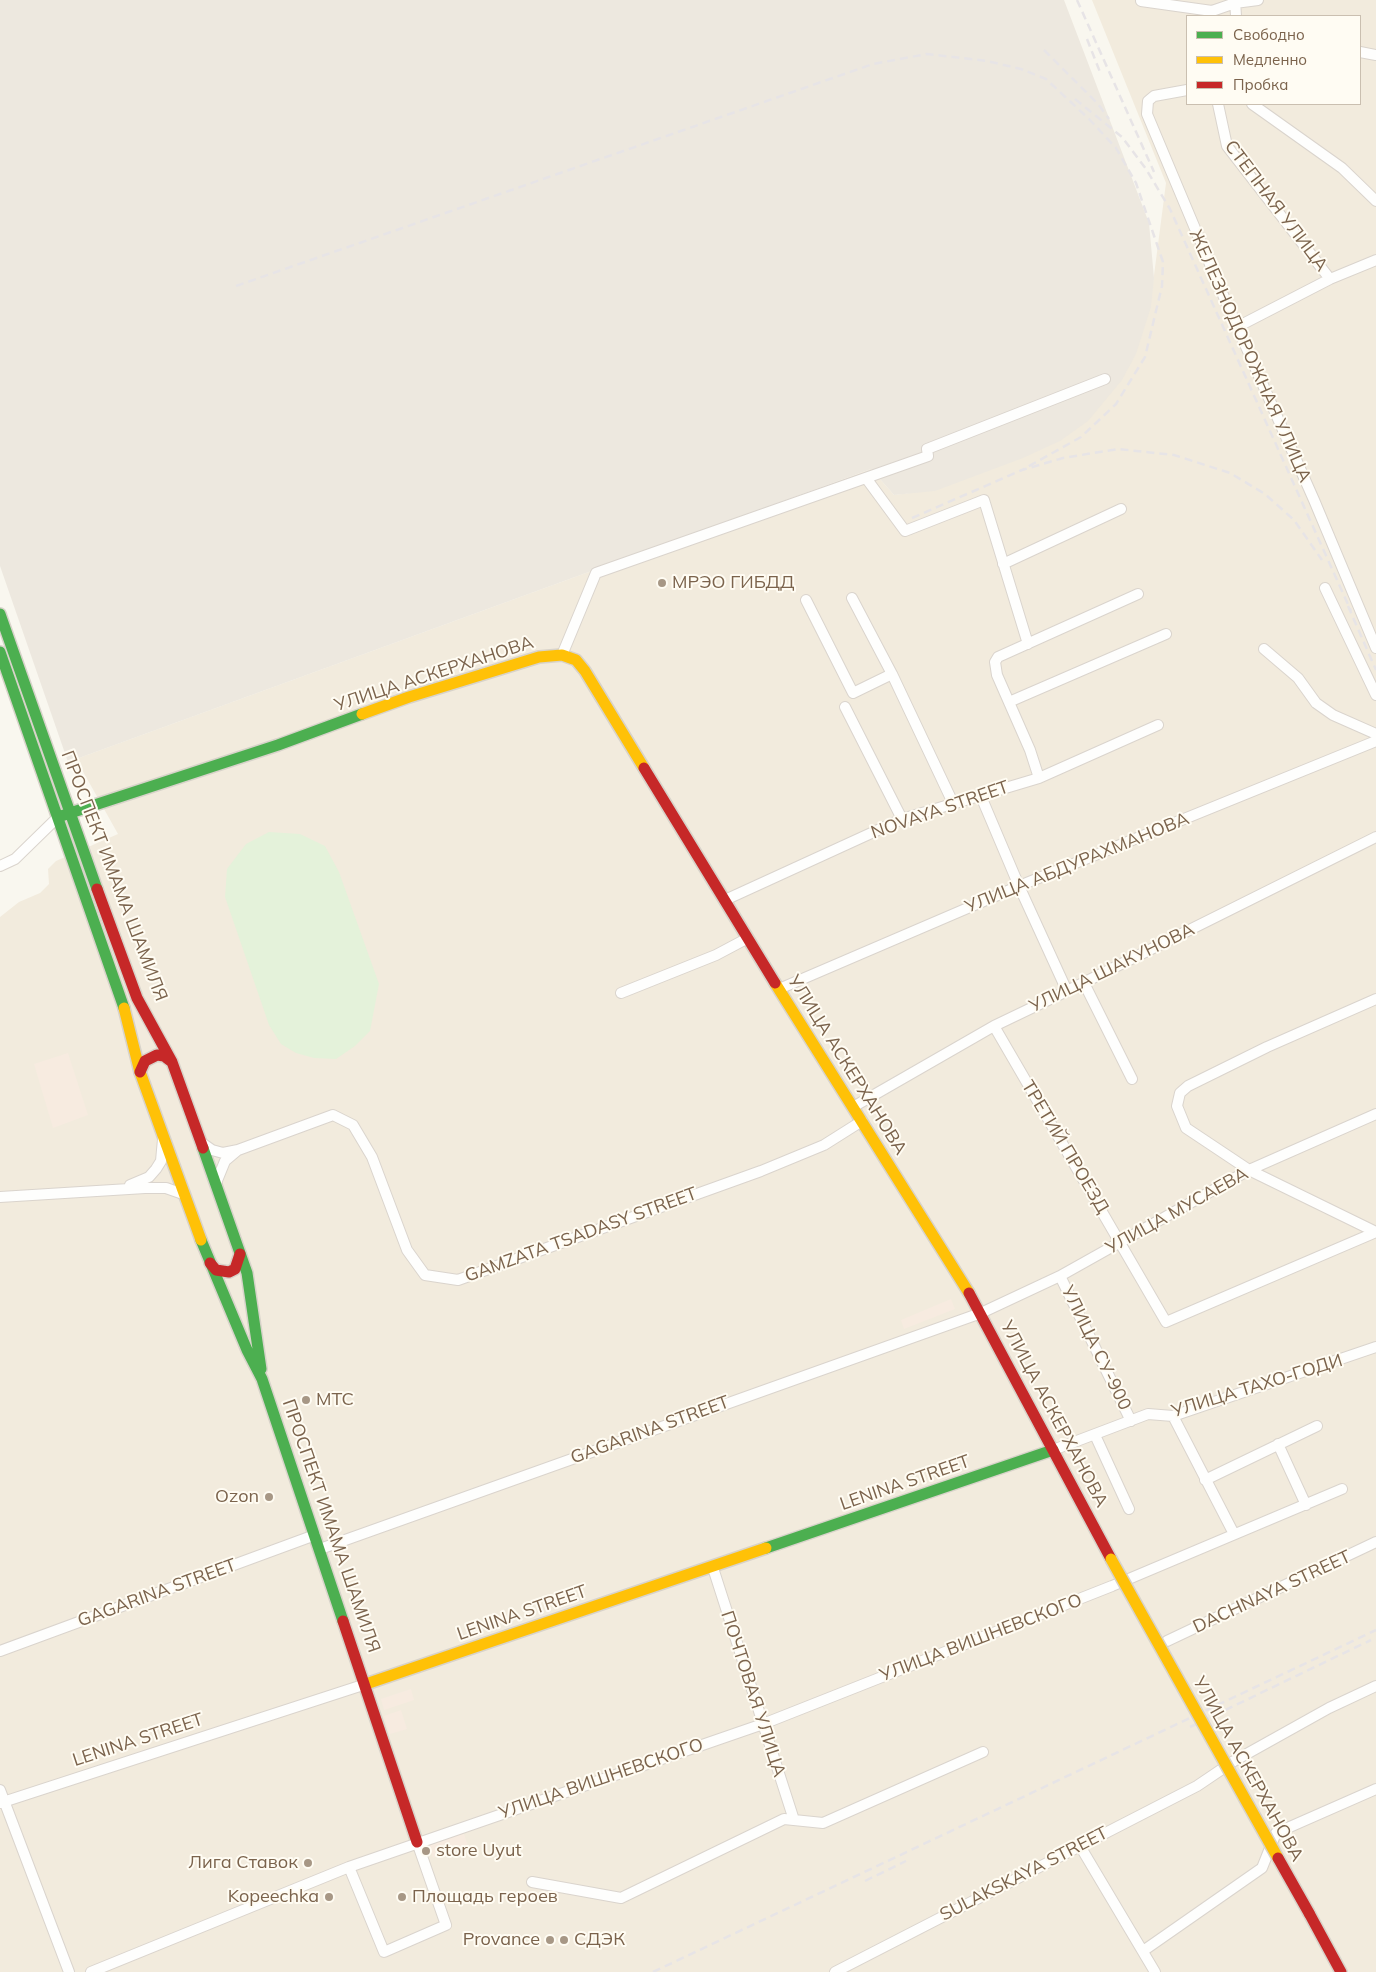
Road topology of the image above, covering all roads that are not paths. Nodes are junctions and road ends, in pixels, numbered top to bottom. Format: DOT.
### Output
graph roads {
  1 [pos="1258,0"];
  2 [pos="1141,1"];
  3 [pos="1235,2"];
  4 [pos="1236,15"];
  5 [pos="1361,52"];
  6 [pos="1376,55"];
  7 [pos="1186,90"];
  8 [pos="1218,105"];
  9 [pos="1253,105"];
  10 [pos="1376,201"];
  11 [pos="1376,260"];
  12 [pos="1330,279"];
  13 [pos="1237,327"];
  14 [pos="1105,379"];
  15 [pos="866,478"];
  16 [pos="1121,509"];
  17 [pos="1003,564"];
  18 [pos="1326,588"];
  19 [pos="1138,594"];
  20 [pos="852,598"];
  21 [pos="806,600"];
  22 [pos="0,614"];
  23 [pos="1166,634"];
  24 [pos="1028,644"];
  25 [pos="1376,648"];
  26 [pos="1264,649"];
  27 [pos="0,652"];
  28 [pos="562,655"];
  29 [pos="892,674"];
  30 [pos="1376,695"];
  31 [pos="1009,702"];
  32 [pos="845,707"];
  33 [pos="1158,726"];
  34 [pos="1376,734"];
  35 [pos="1376,741"];
  36 [pos="1040,778"];
  37 [pos="980,794"];
  38 [pos="953,803"];
  39 [pos="64,815"];
  40 [pos="902,820"];
  41 [pos="1376,837"];
  42 [pos="0,866"];
  43 [pos="1019,886"];
  44 [pos="724,900"];
  45 [pos="748,938"];
  46 [pos="1084,983"];
  47 [pos="779,988"];
  48 [pos="1067,992"];
  49 [pos="621,993"];
  50 [pos="1376,999"];
  51 [pos="994,1026"];
  52 [pos="172,1062"];
  53 [pos="140,1072"];
  54 [pos="1132,1079"];
  55 [pos="853,1107"];
  56 [pos="1376,1114"];
  57 [pos="862,1121"];
  58 [pos="163,1136"];
  59 [pos="202,1143"];
  60 [pos="238,1150"];
  61 [pos="1249,1170"];
  62 [pos="216,1183"];
  63 [pos="110,1189"];
  64 [pos="183,1194"];
  65 [pos="0,1197"];
  66 [pos="1376,1232"];
  67 [pos="1121,1242"];
  68 [pos="240,1254"];
  69 [pos="208,1261"];
  70 [pos="1060,1276"];
  71 [pos="981,1313"];
  72 [pos="1376,1347"];
  73 [pos="262,1379"];
  74 [pos="1172,1416"];
  75 [pos="1131,1421"];
  76 [pos="1317,1426"];
  77 [pos="1094,1435"];
  78 [pos="1278,1444"];
  79 [pos="1053,1450"];
  80 [pos="1206,1480"];
  81 [pos="1342,1489"];
  82 [pos="1306,1505"];
  83 [pos="1129,1509"];
  84 [pos="1234,1534"];
  85 [pos="315,1535"];
  86 [pos="1376,1542"];
  87 [pos="320,1549"];
  88 [pos="713,1568"];
  89 [pos="1167,1641"];
  90 [pos="0,1651"];
  91 [pos="366,1684"];
  92 [pos="1376,1686"];
  93 [pos="763,1724"];
  94 [pos="983,1752"];
  95 [pos="1376,1789"];
  96 [pos="0,1790"];
  97 [pos="2,1802"];
  98 [pos="794,1820"];
  99 [pos="417,1842"];
  100 [pos="1080,1846"];
  101 [pos="349,1866"];
  102 [pos="532,1882"];
  103 [pos="1143,1951"];
  104 [pos="69,1972"];
  105 [pos="90,1972"];
  106 [pos="835,1972"];
  107 [pos="1155,1972"];
  108 [pos="1341,1972"];
  1 -- 3 [label="street"];
  2 -- 3 [label="street"];
  3 -- 4 [label="street"];
  5 -- 6 [label="street"];
  7 -- 13 [label="street, ЖЕЛЕЗНОДОРОЖНАЯ УЛИЦА"];
  8 -- 12 [label="street, СТЕПНАЯ УЛИЦА"];
  9 -- 10 [label="street"];
  11 -- 12 [label="street"];
  12 -- 13 [label="street"];
  13 -- 25 [label="street, ЖЕЛЕЗНОДОРОЖНАЯ УЛИЦА"];
  14 -- 15 [label="street"];
  15 -- 17 [label="street"];
  15 -- 28 [label="street"];
  16 -- 17 [label="street"];
  17 -- 24 [label="street"];
  18 -- 30 [label="street"];
  19 -- 24 [label="street"];
  20 -- 29 [label="street"];
  21 -- 29 [label="street"];
  22 -- 39 [label="street, ПРОСПЕКТ ИМАМА ШАМИЛЯ"];
  23 -- 31 [label="street"];
  24 -- 31 [label="street"];
  26 -- 34 [label="street"];
  27 -- 39 [label="street, ПРОСПЕКТ ИМАМА ШАМИЛЯ"];
  28 -- 39 [label="street, УЛИЦА АСКЕРХАНОВА"];
  28 -- 44 [label="street, УЛИЦА АСКЕРХАНОВА"];
  29 -- 38 [label="street"];
  31 -- 36 [label="street"];
  32 -- 40 [label="street"];
  33 -- 36 [label="street, NOVAYA STREET"];
  35 -- 43 [label="street, УЛИЦА АБДУРАХМАНОВА"];
  36 -- 37 [label="street, NOVAYA STREET"];
  37 -- 38 [label="street, NOVAYA STREET"];
  37 -- 43 [label="street"];
  38 -- 40 [label="street, NOVAYA STREET"];
  39 -- 42 [label="street"];
  39 -- 52 [label="street, ПРОСПЕКТ ИМАМА ШАМИЛЯ"];
  39 -- 53 [label="street, ПРОСПЕКТ ИМАМА ШАМИЛЯ"];
  40 -- 44 [label="street, NOVAYA STREET"];
  41 -- 46 [label="street, УЛИЦА ШАКУНОВА"];
  43 -- 47 [label="street, УЛИЦА АБДУРАХМАНОВА"];
  43 -- 48 [label="street"];
  44 -- 45 [label="street, УЛИЦА АСКЕРХАНОВА"];
  45 -- 47 [label="street, УЛИЦА АСКЕРХАНОВА"];
  45 -- 49 [label="street"];
  46 -- 48 [label="street, УЛИЦА ШАКУНОВА"];
  46 -- 54 [label="street"];
  47 -- 55 [label="street, УЛИЦА АСКЕРХАНОВА"];
  48 -- 51 [label="street, УЛИЦА ШАКУНОВА"];
  50 -- 61 [label="street"];
  51 -- 55 [label="street, УЛИЦА ШАКУНОВА"];
  51 -- 67 [label="street, ТРЕТИЙ ПРОЕЗД"];
  52 -- 53 [label="street"];
  52 -- 59 [label="street, ПРОСПЕКТ ИМАМА ШАМИЛЯ"];
  53 -- 58 [label="street, ПРОСПЕКТ ИМАМА ШАМИЛЯ"];
  55 -- 57 [label="street, УЛИЦА АСКЕРХАНОВА"];
  56 -- 61 [label="street, УЛИЦА МУСАЕВА"];
  57 -- 60 [label="street, GAMZATA TSADASY STREET"];
  57 -- 71 [label="street, УЛИЦА АСКЕРХАНОВА"];
  58 -- 63 [label="street"];
  58 -- 64 [label="street, ПРОСПЕКТ ИМАМА ШАМИЛЯ"];
  59 -- 60 [label="street"];
  59 -- 62 [label="street, ПРОСПЕКТ ИМАМА ШАМИЛЯ"];
  60 -- 62 [label="street"];
  61 -- 66 [label="street"];
  61 -- 67 [label="street, УЛИЦА МУСАЕВА"];
  62 -- 68 [label="street, ПРОСПЕКТ ИМАМА ШАМИЛЯ"];
  63 -- 64 [label="street"];
  63 -- 65 [label="street"];
  64 -- 69 [label="street, ПРОСПЕКТ ИМАМА ШАМИЛЯ"];
  66 -- 67 [label="street, ТРЕТИЙ ПРОЕЗД"];
  67 -- 70 [label="street, УЛИЦА МУСАЕВА"];
  68 -- 69 [label="street"];
  68 -- 73 [label="street, ПРОСПЕКТ ИМАМА ШАМИЛЯ"];
  69 -- 73 [label="street, ПРОСПЕКТ ИМАМА ШАМИЛЯ"];
  70 -- 71 [label="street, УЛИЦА МУСАЕВА"];
  70 -- 75 [label="street, УЛИЦА СУ-900"];
  71 -- 79 [label="street, УЛИЦА АСКЕРХАНОВА"];
  71 -- 87 [label="street, GAGARINA STREET"];
  72 -- 74 [label="street, УЛИЦА ТАХО-ГОДИ"];
  73 -- 85 [label="street, ПРОСПЕКТ ИМАМА ШАМИЛЯ"];
  74 -- 75 [label="street, УЛИЦА ТАХО-ГОДИ"];
  74 -- 80 [label="street"];
  75 -- 77 [label="street, УЛИЦА ТАХО-ГОДИ"];
  76 -- 78 [label="street"];
  77 -- 79 [label="street, УЛИЦА ТАХО-ГОДИ"];
  77 -- 83 [label="street"];
  78 -- 80 [label="street"];
  78 -- 82 [label="street"];
  79 -- 88 [label="street, LENINA STREET"];
  79 -- 108 [label="street, УЛИЦА АСКЕРХАНОВА, bridge"];
  80 -- 84 [label="street"];
  81 -- 82 [label="street"];
  82 -- 84 [label="street"];
  84 -- 93 [label="street, УЛИЦА ВИШНЕВСКОГО"];
  85 -- 87 [label="street, ПРОСПЕКТ ИМАМА ШАМИЛЯ"];
  85 -- 90 [label="street, GAGARINA STREET"];
  86 -- 89 [label="street, DACHNAYA STREET"];
  87 -- 91 [label="street, ПРОСПЕКТ ИМАМА ШАМИЛЯ"];
  88 -- 91 [label="street, LENINA STREET"];
  88 -- 93 [label="street, ПОЧТОВАЯ УЛИЦА"];
  91 -- 97 [label="street, LENINA STREET"];
  91 -- 99 [label="street, ПРОСПЕКТ ИМАМА ШАМИЛЯ"];
  92 -- 100 [label="street, SULAKSKAYA STREET"];
  93 -- 98 [label="street, ПОЧТОВАЯ УЛИЦА"];
  93 -- 99 [label="street, УЛИЦА ВИШНЕВСКОГО"];
  94 -- 98 [label="street"];
  95 -- 103 [label="street"];
  96 -- 97 [label="street"];
  97 -- 104 [label="street"];
  98 -- 102 [label="street"];
  99 -- 101 [label="street, УЛИЦА ВИШНЕВСКОГО"];
  99 -- 101 [label="street"];
  100 -- 103 [label="street"];
  100 -- 106 [label="street, SULAKSKAYA STREET"];
  101 -- 105 [label="street, УЛИЦА ВИШНЕВСКОГО"];
  103 -- 107 [label="street"];
}
